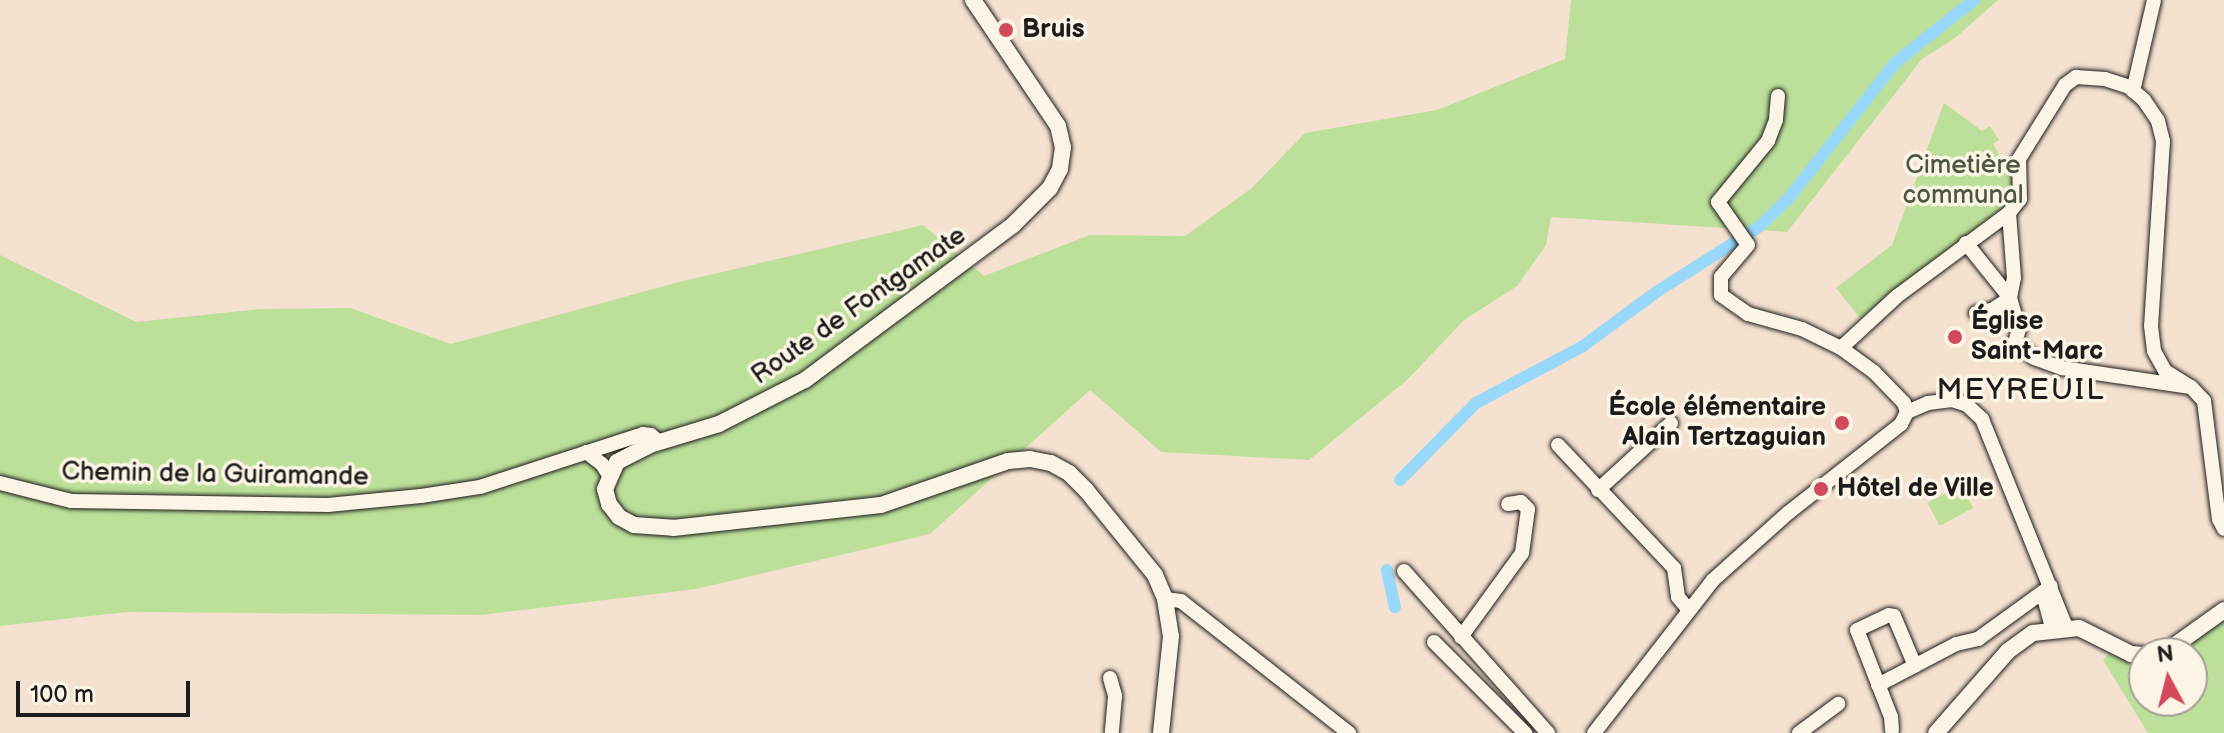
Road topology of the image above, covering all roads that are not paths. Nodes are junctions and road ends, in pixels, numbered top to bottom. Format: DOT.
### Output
graph roads {
  1 [pos="973,0"];
  2 [pos="2154,0"];
  3 [pos="2133,91"];
  4 [pos="1778,96"];
  5 [pos="2009,213"];
  6 [pos="1961,247"];
  7 [pos="2010,298"];
  8 [pos="1976,313"];
  9 [pos="1841,348"];
  10 [pos="2191,387"];
  11 [pos="1907,412"];
  12 [pos="1671,423"];
  13 [pos="659,442"];
  14 [pos="1558,445"];
  15 [pos="586,452"];
  16 [pos="609,475"];
  17 [pos="0,483"];
  18 [pos="1598,490"];
  19 [pos="1508,504"];
  20 [pos="2224,529"];
  21 [pos="1404,571"];
  22 [pos="2047,590"];
  23 [pos="1165,599"];
  24 [pos="1689,610"];
  25 [pos="2224,610"];
  26 [pos="2059,627"];
  27 [pos="1461,637"];
  28 [pos="2186,637"];
  29 [pos="1434,642"];
  30 [pos="2128,652"];
  31 [pos="1915,666"];
  32 [pos="1110,678"];
  33 [pos="1878,685"];
  34 [pos="1838,704"];
  35 [pos="1892,730"];
  36 [pos="1112,733"];
  37 [pos="1161,733"];
  38 [pos="1349,733"];
  39 [pos="1525,733"];
  40 [pos="1548,733"];
  41 [pos="1594,733"];
  42 [pos="1799,733"];
  43 [pos="1936,733"];
  1 -- 13 [label="street, Route de Fontgamate"];
  2 -- 3 [label="street"];
  3 -- 5 [label="street"];
  3 -- 10 [label="street"];
  4 -- 9 [label="street"];
  5 -- 6 [label="street"];
  5 -- 7 [label="street"];
  6 -- 7 [label="street"];
  6 -- 9 [label="street"];
  7 -- 8 [label="street"];
  7 -- 10 [label="street"];
  9 -- 11 [label="street"];
  10 -- 20 [label="street"];
  11 -- 22 [label="street"];
  11 -- 24 [label="street"];
  12 -- 18 [label="street"];
  13 -- 15 [label="street, Chemin de la Guiramande"];
  13 -- 16 [label="street, Route de Fontgamate"];
  14 -- 18 [label="street"];
  15 -- 16 [label="street"];
  15 -- 17 [label="street, Chemin de la Guiramande"];
  16 -- 23 [label="street"];
  18 -- 24 [label="street"];
  19 -- 27 [label="street"];
  21 -- 27 [label="street"];
  22 -- 26 [label="street"];
  22 -- 31 [label="street"];
  23 -- 37 [label="street"];
  23 -- 38 [label="street"];
  24 -- 41 [label="street"];
  25 -- 28 [label="street"];
  26 -- 30 [label="street"];
  26 -- 43 [label="street"];
  27 -- 40 [label="street"];
  29 -- 39 [label="street"];
  31 -- 33 [label="street"];
  31 -- 33 [label="street"];
  32 -- 36 [label="street"];
  33 -- 35 [label="street"];
  34 -- 42 [label="street"];
}
